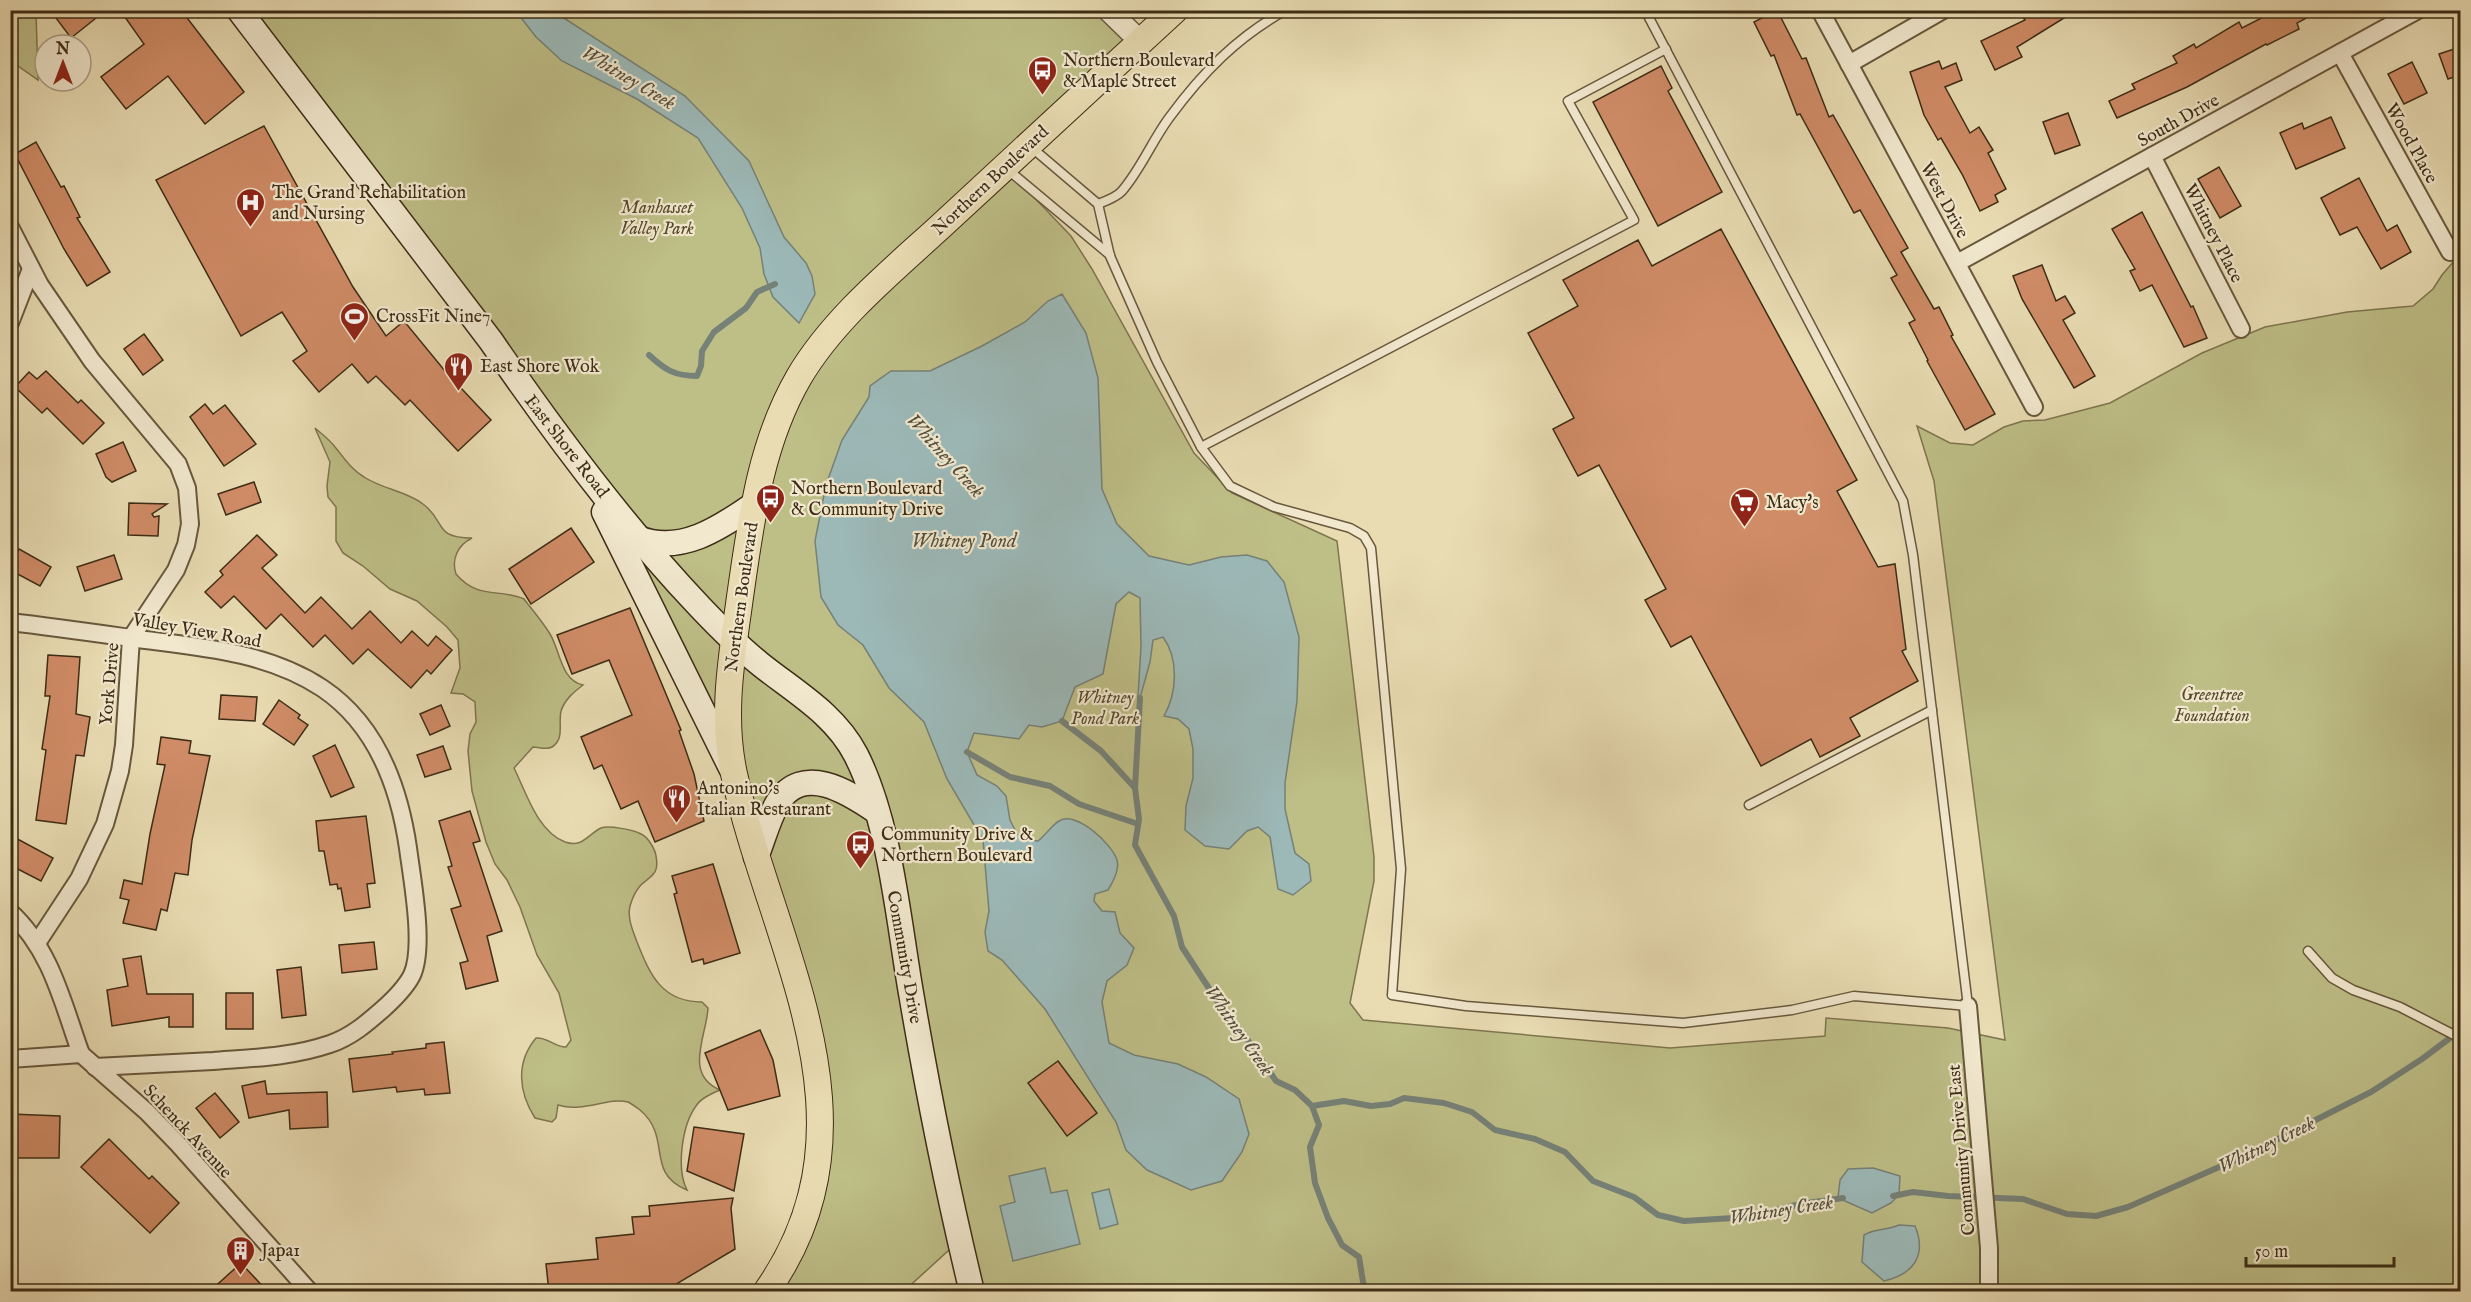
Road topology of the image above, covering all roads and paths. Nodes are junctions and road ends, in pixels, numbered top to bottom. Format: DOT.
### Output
graph roads {
  1 [pos="239,10"];
  2 [pos="1108,10"];
  3 [pos="1175,10"];
  4 [pos="1286,10"];
  5 [pos="1646,10"];
  6 [pos="1820,10"];
  7 [pos="1943,10"];
  8 [pos="2418,10"];
  9 [pos="1141,42"];
  10 [pos="1666,49"];
  11 [pos="2340,53"];
  12 [pos="1849,64"];
  13 [pos="1028,145"];
  14 [pos="2152,156"];
  15 [pos="1005,167"];
  16 [pos="1098,204"];
  17 [pos="10,227"];
  18 [pos="2450,252"];
  19 [pos="1110,255"];
  20 [pos="1956,263"];
  21 [pos="31,269"];
  22 [pos="10,323"];
  23 [pos="2241,329"];
  24 [pos="2034,407"];
  25 [pos="1201,447"];
  26 [pos="581,464"];
  27 [pos="753,505"];
  28 [pos="638,537"];
  29 [pos="10,622"];
  30 [pos="131,638"];
  31 [pos="734,640"];
  32 [pos="1932,710"];
  33 [pos="734,773"];
  34 [pos="1749,805"];
  35 [pos="876,811"];
  36 [pos="756,857"];
  37 [pos="10,912"];
  38 [pos="37,943"];
  39 [pos="2308,951"];
  40 [pos="1968,1006"];
  41 [pos="2460,1038"];
  42 [pos="81,1054"];
  43 [pos="10,1059"];
  44 [pos="95,1067"];
  45 [pos="310,1292"];
  46 [pos="766,1292"];
  47 [pos="972,1292"];
  48 [pos="1989,1292"];
  1 -- 26 [label="main road, East Shore Road"];
  2 -- 9 [label="street"];
  3 -- 9 [label="main road, Northern Boulevard"];
  4 -- 16 [label="lane"];
  5 -- 10 [label="lane"];
  6 -- 12 [label="street, West Drive"];
  7 -- 12 [label="street"];
  8 -- 11 [label="street, South Drive"];
  9 -- 13 [label="main road, Northern Boulevard"];
  10 -- 25 [label="lane"];
  10 -- 32 [label="lane"];
  11 -- 14 [label="street, South Drive"];
  11 -- 18 [label="street, Wood Place"];
  12 -- 20 [label="street, West Drive"];
  13 -- 15 [label="main road, Northern Boulevard"];
  13 -- 16 [label="lane"];
  14 -- 20 [label="street, South Drive"];
  14 -- 23 [label="street, Whitney Place"];
  15 -- 19 [label="lane"];
  15 -- 27 [label="main road, Northern Boulevard"];
  16 -- 19 [label="lane"];
  17 -- 21 [label="street, York Drive"];
  19 -- 25 [label="lane"];
  20 -- 24 [label="street, West Drive"];
  21 -- 22 [label="street"];
  21 -- 30 [label="street, York Drive"];
  25 -- 40 [label="lane"];
  26 -- 28 [label="main road, East Shore Road"];
  26 -- 33 [label="main road"];
  27 -- 28 [label="main road"];
  27 -- 31 [label="main road, Northern Boulevard"];
  28 -- 31 [label="main road, East Shore Road"];
  29 -- 30 [label="street, Valley View Road"];
  30 -- 38 [label="street, York Drive"];
  30 -- 44 [label="street, Valley View Road"];
  31 -- 33 [label="main road, Northern Boulevard"];
  31 -- 35 [label="main road, Community Drive"];
  32 -- 34 [label="lane"];
  32 -- 40 [label="lane"];
  33 -- 36 [label="main road, Northern Boulevard"];
  35 -- 36 [label="main road"];
  35 -- 47 [label="main road, Community Drive"];
  36 -- 46 [label="main road, Northern Boulevard"];
  37 -- 38 [label="street"];
  38 -- 42 [label="street"];
  39 -- 41 [label="lane"];
  40 -- 48 [label="street, Community Drive East"];
  42 -- 43 [label="street"];
  42 -- 44 [label="street, Schenck Avenue"];
  44 -- 45 [label="street, Schenck Avenue"];
}
